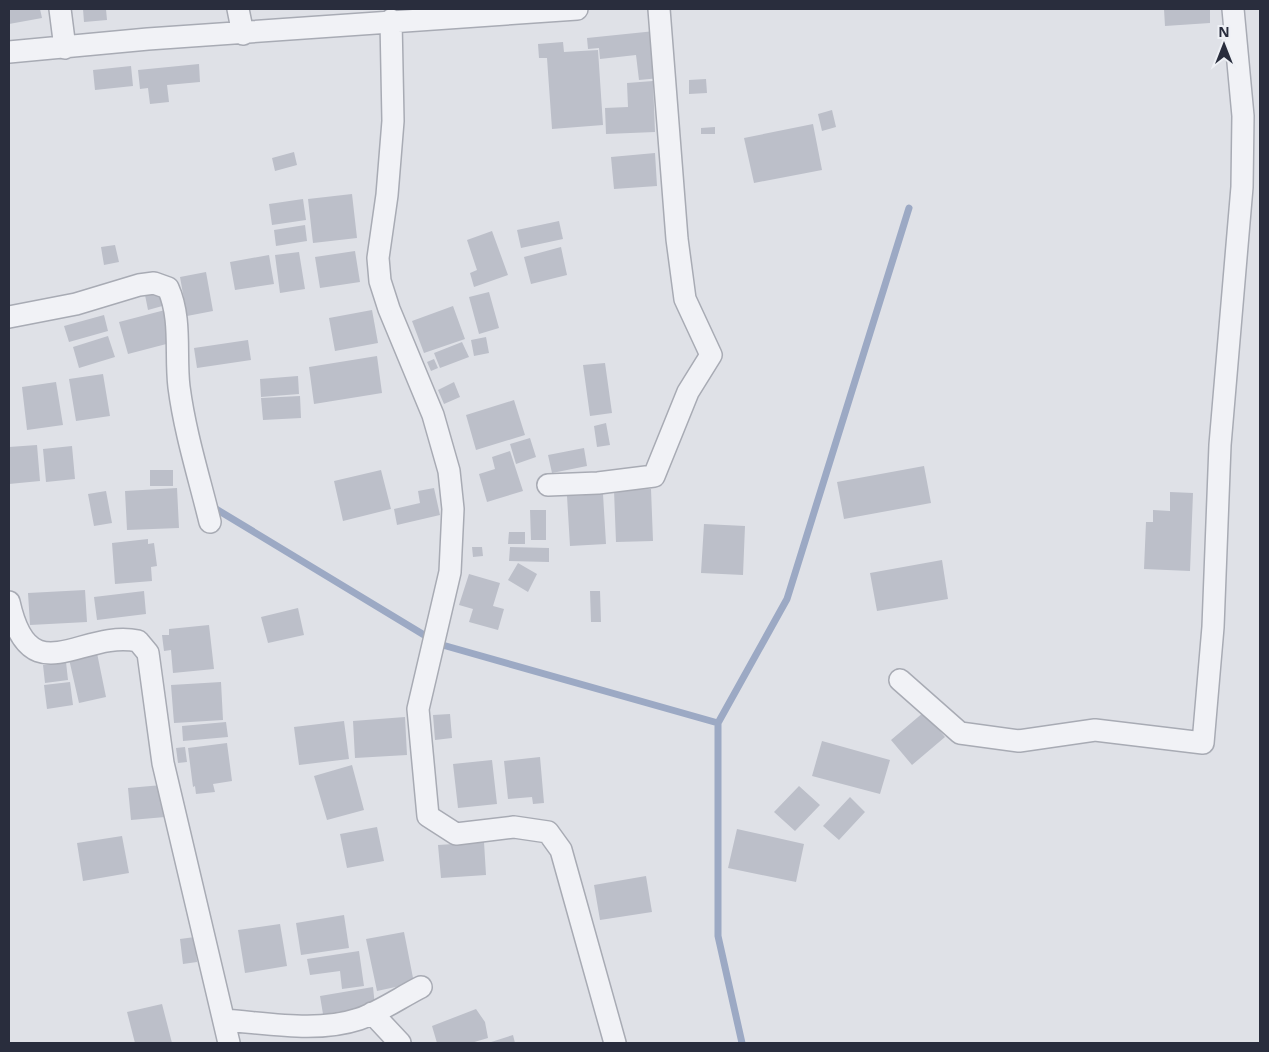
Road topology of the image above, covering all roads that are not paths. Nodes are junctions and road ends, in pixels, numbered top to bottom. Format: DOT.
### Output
graph roads {
  1 [pos="60,9"];
  2 [pos="238,9"];
  3 [pos="577,9"];
  4 [pos="660,9"];
  5 [pos="1233,9"];
  6 [pos="539,10"];
  7 [pos="325,17"];
  8 [pos="390,20"];
  9 [pos="243,34"];
  10 [pos="65,48"];
  11 [pos="9,52"];
  12 [pos="9,317"];
  13 [pos="548,485"];
  14 [pos="210,522"];
  15 [pos="9,602"];
  16 [pos="900,680"];
  17 [pos="421,987"];
  18 [pos="372,1013"];
  19 [pos="224,1020"];
  20 [pos="229,1043"];
  21 [pos="400,1043"];
  22 [pos="615,1043"];
  1 -- 10 [label="street"];
  2 -- 9 [label="street"];
  3 -- 6 [label="street"];
  4 -- 13 [label="street"];
  5 -- 16 [label="street"];
  6 -- 8 [label="street"];
  7 -- 8 [label="street"];
  7 -- 9 [label="street"];
  8 -- 22 [label="street"];
  9 -- 10 [label="street"];
  10 -- 11 [label="street"];
  12 -- 14 [label="street"];
  15 -- 19 [label="street"];
  17 -- 18 [label="street"];
  18 -- 19 [label="street"];
  18 -- 21 [label="street"];
  19 -- 20 [label="street"];
}
